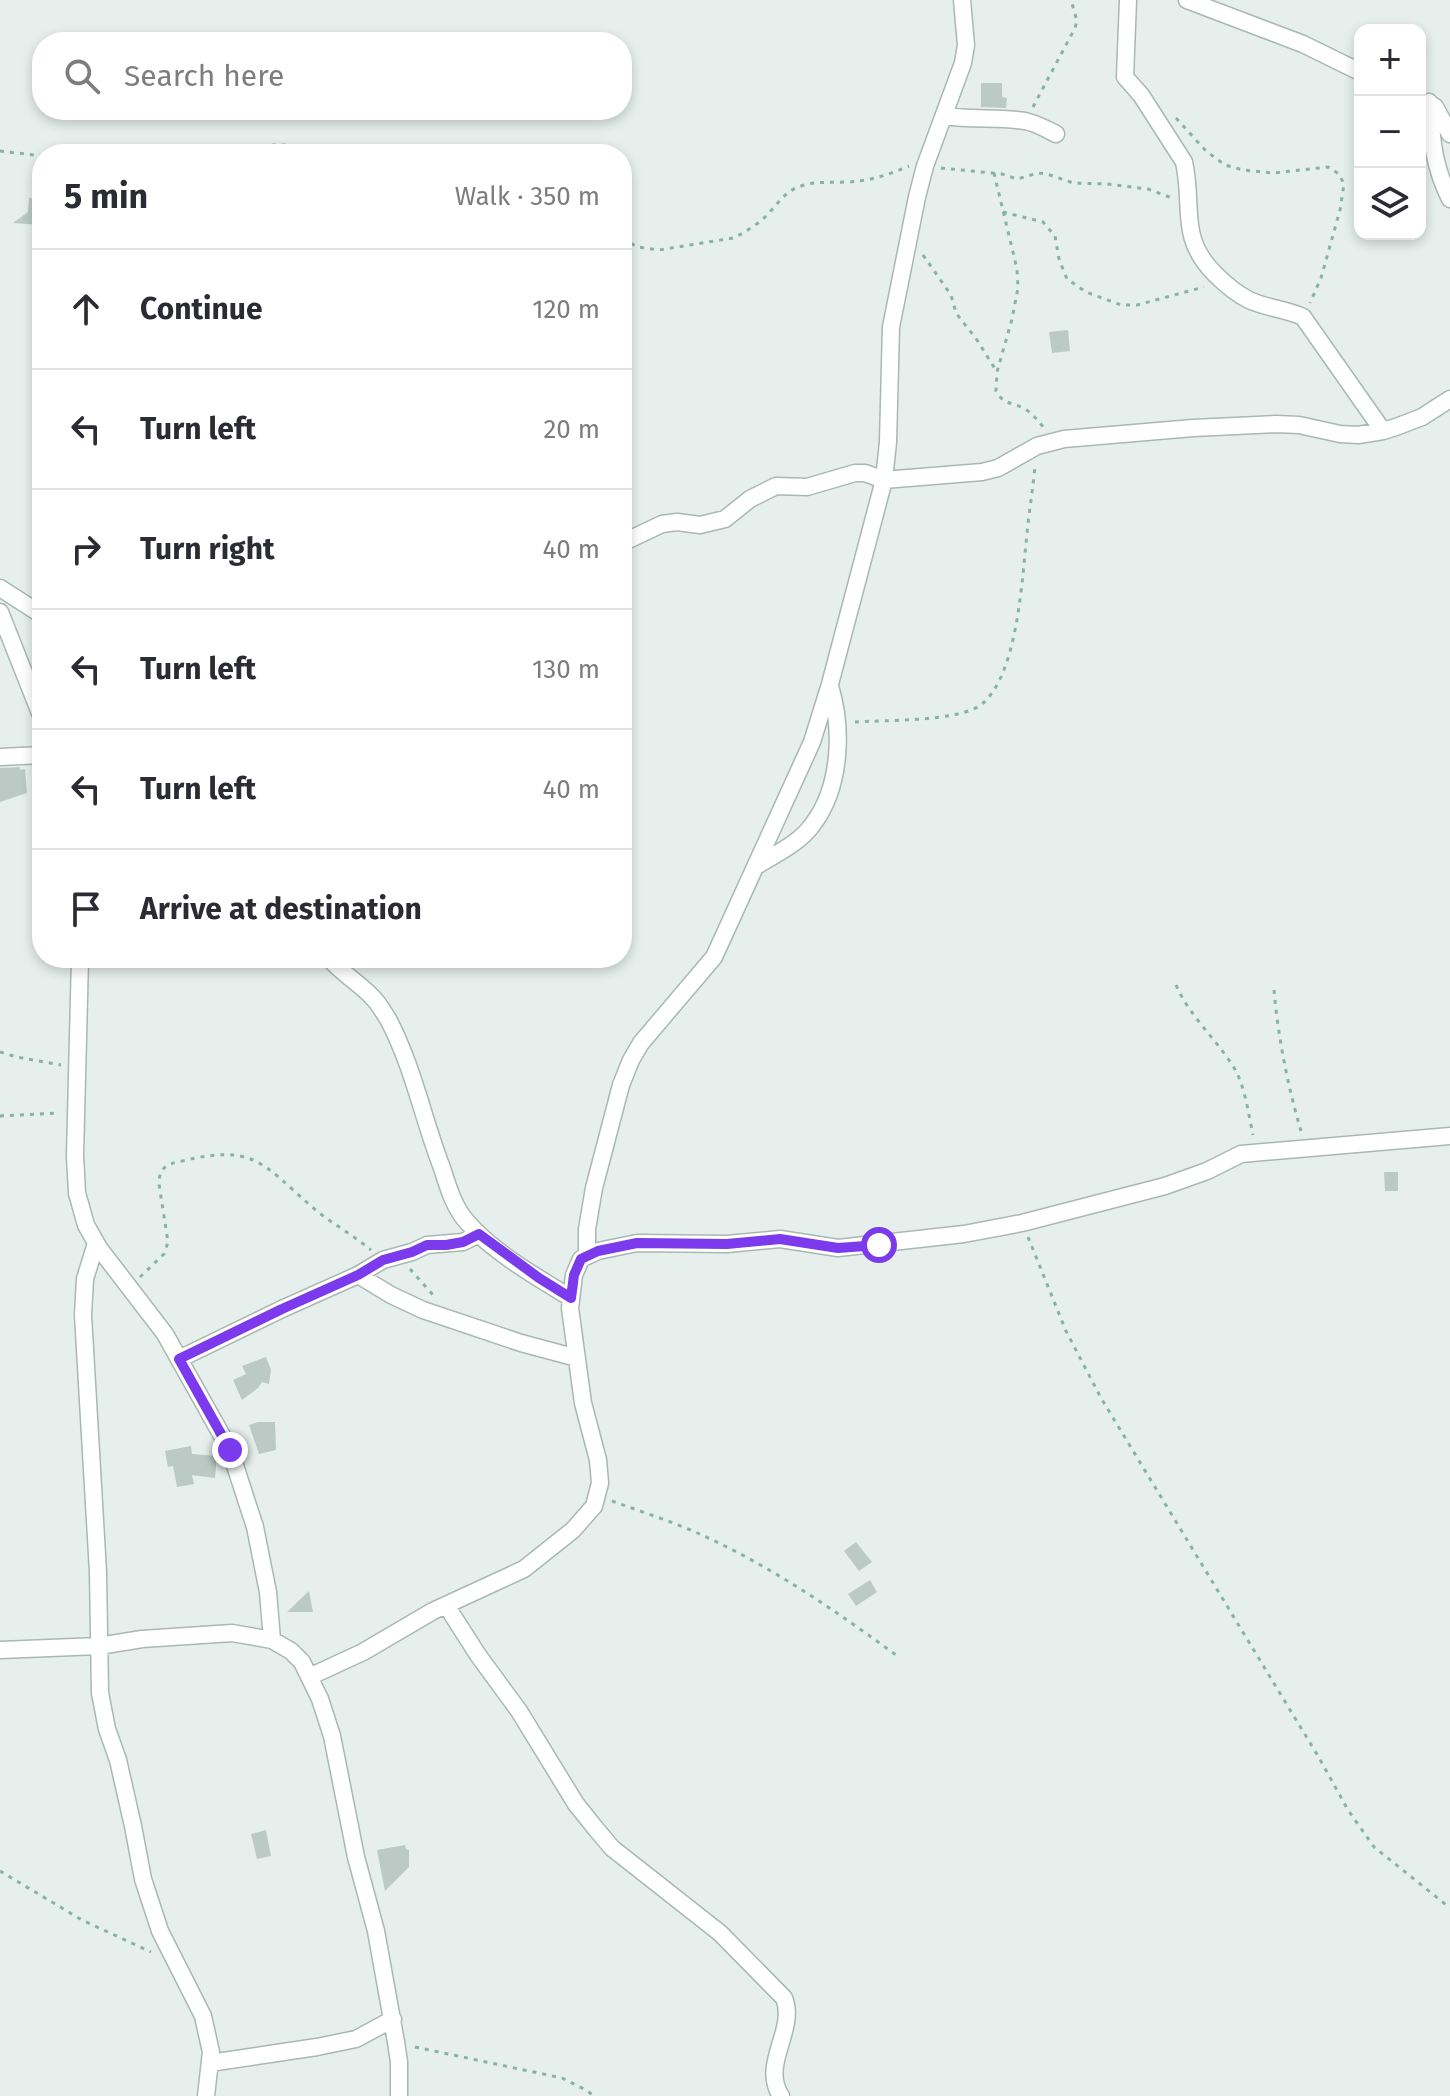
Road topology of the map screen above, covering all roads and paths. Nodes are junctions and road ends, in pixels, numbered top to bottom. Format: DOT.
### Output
graph roads {
  1 [pos="962,0"];
  2 [pos="1071,0"];
  3 [pos="1128,0"];
  4 [pos="1187,0"];
  5 [pos="1354,69"];
  6 [pos="1426,102"];
  7 [pos="1169,111"];
  8 [pos="1426,112"];
  9 [pos="945,116"];
  10 [pos="1026,121"];
  11 [pos="1056,134"];
  12 [pos="1450,134"];
  13 [pos="0,151"];
  14 [pos="32,155"];
  15 [pos="927,162"];
  16 [pos="994,173"];
  17 [pos="1450,199"];
  18 [pos="1188,208"];
  19 [pos="1003,212"];
  20 [pos="909,236"];
  21 [pos="632,244"];
  22 [pos="1223,282"];
  23 [pos="1303,317"];
  24 [pos="997,372"];
  25 [pos="1450,399"];
  26 [pos="1383,431"];
  27 [pos="1045,444"];
  28 [pos="884,480"];
  29 [pos="632,538"];
  30 [pos="0,588"];
  31 [pos="32,609"];
  32 [pos="0,612"];
  33 [pos="830,684"];
  34 [pos="32,693"];
  35 [pos="838,722"];
  36 [pos="32,755"];
  37 [pos="0,757"];
  38 [pos="758,865"];
  39 [pos="80,968"];
  40 [pos="337,968"];
  41 [pos="1176,985"];
  42 [pos="1274,990"];
  43 [pos="0,1052"];
  44 [pos="76,1068"];
  45 [pos="76,1112"];
  46 [pos="0,1116"];
  47 [pos="1450,1136"];
  48 [pos="1307,1148"];
  49 [pos="1256,1153"];
  50 [pos="1022,1223"];
  51 [pos="479,1234"];
  52 [pos="96,1243"];
  53 [pos="404,1254"];
  54 [pos="587,1256"];
  55 [pos="383,1260"];
  56 [pos="358,1275"];
  57 [pos="129,1287"];
  58 [pos="436,1298"];
  59 [pos="571,1298"];
  60 [pos="577,1358"];
  61 [pos="179,1359"];
  62 [pos="597,1496"];
  63 [pos="446,1605"];
  64 [pos="272,1640"];
  65 [pos="99,1646"];
  66 [pos="0,1650"];
  67 [pos="896,1655"];
  68 [pos="309,1677"];
  69 [pos="0,1871"];
  70 [pos="1450,1908"];
  71 [pos="174,1961"];
  72 [pos="393,2019"];
  73 [pos="396,2042"];
  74 [pos="210,2063"];
  75 [pos="206,2096"];
  76 [pos="399,2096"];
  77 [pos="594,2096"];
  78 [pos="781,2096"];
  1 -- 9 [label="street"];
  2 -- 10 [label="path"];
  3 -- 18 [label="street"];
  4 -- 5 [label="street"];
  6 -- 12 [label="street"];
  7 -- 23 [label="path"];
  8 -- 17 [label="street"];
  9 -- 10 [label="street"];
  9 -- 15 [label="street"];
  10 -- 11 [label="street"];
  13 -- 14 [label="path"];
  15 -- 16 [label="path"];
  15 -- 20 [label="street"];
  15 -- 21 [label="path"];
  16 -- 18 [label="path"];
  16 -- 19 [label="path"];
  18 -- 22 [label="street"];
  19 -- 22 [label="path"];
  19 -- 24 [label="path"];
  20 -- 24 [label="path"];
  20 -- 28 [label="street"];
  22 -- 23 [label="street"];
  23 -- 26 [label="street"];
  24 -- 27 [label="path"];
  25 -- 26 [label="street"];
  26 -- 27 [label="street"];
  27 -- 28 [label="street"];
  27 -- 35 [label="path"];
  28 -- 29 [label="street"];
  28 -- 33 [label="street"];
  30 -- 31 [label="street"];
  32 -- 34 [label="street"];
  33 -- 35 [label="street"];
  33 -- 38 [label="street"];
  35 -- 38 [label="street"];
  36 -- 37 [label="street"];
  38 -- 54 [label="street"];
  39 -- 44 [label="street"];
  40 -- 51 [label="street"];
  41 -- 49 [label="path"];
  42 -- 48 [label="path"];
  43 -- 44 [label="path"];
  44 -- 45 [label="street"];
  45 -- 46 [label="path"];
  45 -- 52 [label="street"];
  47 -- 48 [label="street"];
  48 -- 49 [label="street"];
  49 -- 50 [label="street"];
  50 -- 54 [label="street"];
  50 -- 70 [label="path"];
  51 -- 53 [label="street"];
  51 -- 59 [label="street"];
  52 -- 57 [label="street"];
  52 -- 65 [label="street"];
  53 -- 55 [label="street"];
  53 -- 58 [label="path"];
  54 -- 59 [label="street"];
  55 -- 56 [label="street"];
  55 -- 57 [label="path"];
  56 -- 60 [label="street"];
  56 -- 61 [label="street"];
  57 -- 61 [label="street"];
  59 -- 60 [label="street"];
  60 -- 62 [label="street"];
  61 -- 64 [label="street"];
  62 -- 63 [label="street"];
  62 -- 67 [label="path"];
  63 -- 68 [label="street"];
  63 -- 78 [label="street"];
  64 -- 65 [label="street"];
  64 -- 68 [label="street"];
  65 -- 66 [label="street"];
  65 -- 71 [label="street"];
  68 -- 72 [label="street"];
  69 -- 71 [label="path"];
  71 -- 74 [label="street"];
  72 -- 73 [label="street"];
  72 -- 74 [label="street"];
  73 -- 76 [label="street"];
  73 -- 77 [label="path"];
  74 -- 75 [label="street"];
}
